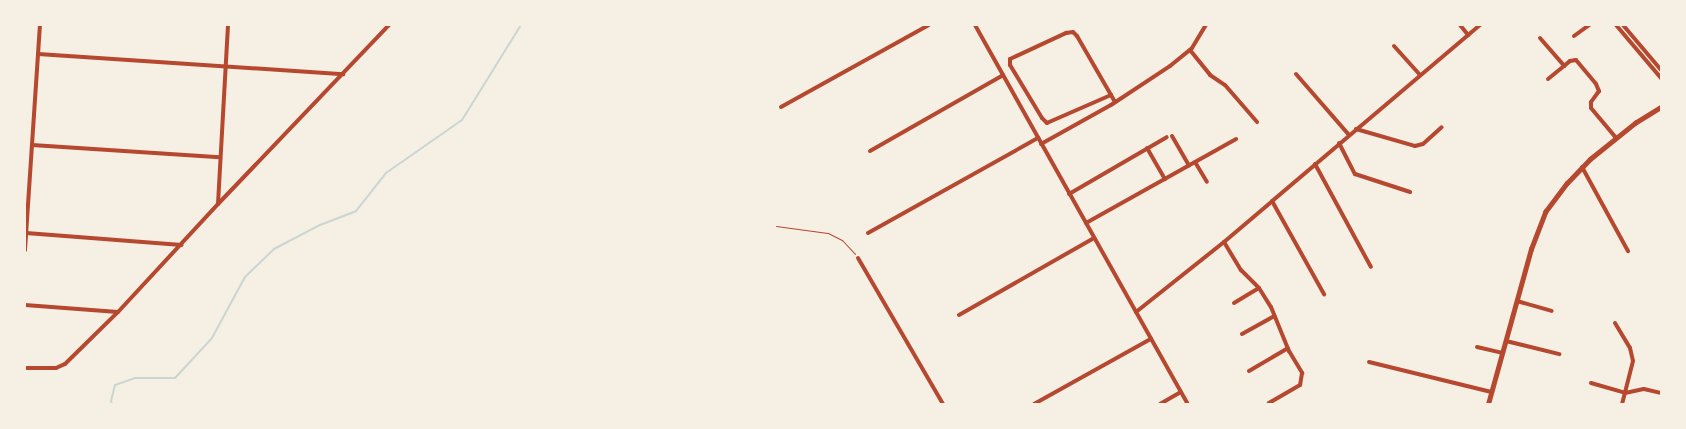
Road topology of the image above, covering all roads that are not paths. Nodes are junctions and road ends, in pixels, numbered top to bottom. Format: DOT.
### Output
graph roads {
  1 [pos="40,25"];
  2 [pos="228,25"];
  3 [pos="389,25"];
  4 [pos="929,25"];
  5 [pos="975,25"];
  6 [pos="1206,25"];
  7 [pos="1460,25"];
  8 [pos="1480,25"];
  9 [pos="1589,25"];
  10 [pos="1616,25"];
  11 [pos="1623,25"];
  12 [pos="1468,35"];
  13 [pos="1574,36"];
  14 [pos="1540,38"];
  15 [pos="1394,46"];
  16 [pos="1190,50"];
  17 [pos="38,54"];
  18 [pos="226,66"];
  19 [pos="1564,66"];
  20 [pos="1661,70"];
  21 [pos="343,74"];
  22 [pos="1296,74"];
  23 [pos="1003,75"];
  24 [pos="1420,75"];
  25 [pos="1661,78"];
  26 [pos="1548,79"];
  27 [pos="1111,95"];
  28 [pos="1115,102"];
  29 [pos="781,107"];
  30 [pos="1661,107"];
  31 [pos="1257,122"];
  32 [pos="1442,127"];
  33 [pos="1356,129"];
  34 [pos="1349,135"];
  35 [pos="1038,138"];
  36 [pos="1616,138"];
  37 [pos="1236,139"];
  38 [pos="1339,143"];
  39 [pos="1041,144"];
  40 [pos="32,145"];
  41 [pos="1147,148"];
  42 [pos="870,151"];
  43 [pos="220,157"];
  44 [pos="1195,162"];
  45 [pos="1315,164"];
  46 [pos="1189,165"];
  47 [pos="1582,167"];
  48 [pos="1165,179"];
  49 [pos="1208,182"];
  50 [pos="27,191"];
  51 [pos="1410,192"];
  52 [pos="1069,194"];
  53 [pos="1272,200"];
  54 [pos="218,204"];
  55 [pos="1086,223"];
  56 [pos="26,233"];
  57 [pos="868,233"];
  58 [pos="1094,238"];
  59 [pos="1224,242"];
  60 [pos="182,246"];
  61 [pos="25,250"];
  62 [pos="1628,251"];
  63 [pos="858,258"];
  64 [pos="1371,267"];
  65 [pos="1259,288"];
  66 [pos="1324,294"];
  67 [pos="1517,301"];
  68 [pos="1234,303"];
  69 [pos="25,305"];
  70 [pos="1552,311"];
  71 [pos="118,312"];
  72 [pos="1136,312"];
  73 [pos="959,315"];
  74 [pos="1274,316"];
  75 [pos="1615,323"];
  76 [pos="1242,334"];
  77 [pos="1151,339"];
  78 [pos="1506,340"];
  79 [pos="1478,346"];
  80 [pos="1288,348"];
  81 [pos="1502,353"];
  82 [pos="1559,354"];
  83 [pos="1370,362"];
  84 [pos="25,368"];
  85 [pos="1249,370"];
  86 [pos="1591,383"];
  87 [pos="1181,392"];
  88 [pos="1492,392"];
  89 [pos="1625,393"];
  90 [pos="1661,393"];
  91 [pos="1269,403"];
  92 [pos="943,404"];
  93 [pos="1034,404"];
  94 [pos="1160,404"];
  95 [pos="1188,404"];
  96 [pos="1488,404"];
  97 [pos="1622,404"];
  1 -- 17 [label="street"];
  2 -- 18 [label="street"];
  3 -- 21 [label="street"];
  4 -- 29 [label="street"];
  5 -- 23 [label="street"];
  6 -- 16 [label="street"];
  7 -- 12 [label="street"];
  8 -- 12 [label="street"];
  9 -- 13 [label="street"];
  10 -- 25 [label="street"];
  11 -- 20 [label="street"];
  12 -- 24 [label="street"];
  14 -- 19 [label="street"];
  15 -- 24 [label="street"];
  16 -- 28 [label="street"];
  16 -- 31 [label="street"];
  17 -- 18 [label="street"];
  17 -- 40 [label="street"];
  18 -- 21 [label="street"];
  18 -- 43 [label="street"];
  19 -- 26 [label="street"];
  19 -- 36 [label="street"];
  21 -- 54 [label="street"];
  22 -- 34 [label="street"];
  23 -- 35 [label="street"];
  23 -- 42 [label="street"];
  24 -- 33 [label="street"];
  27 -- 27 [label="street"];
  27 -- 28 [label="street"];
  28 -- 39 [label="street"];
  30 -- 36 [label="street"];
  32 -- 33 [label="street"];
  33 -- 34 [label="street"];
  34 -- 38 [label="street"];
  35 -- 39 [label="street"];
  35 -- 57 [label="street"];
  36 -- 47 [label="street"];
  37 -- 44 [label="street"];
  38 -- 45 [label="street"];
  38 -- 51 [label="street"];
  39 -- 52 [label="street"];
  40 -- 43 [label="street"];
  40 -- 50 [label="street"];
  41 -- 46 [label="street"];
  41 -- 48 [label="street"];
  41 -- 52 [label="street"];
  43 -- 54 [label="street"];
  44 -- 46 [label="street"];
  44 -- 49 [label="street"];
  45 -- 53 [label="street"];
  45 -- 64 [label="street"];
  46 -- 48 [label="street"];
  47 -- 62 [label="street"];
  47 -- 67 [label="street"];
  48 -- 55 [label="street"];
  50 -- 56 [label="street"];
  52 -- 55 [label="street"];
  53 -- 59 [label="street"];
  53 -- 66 [label="street"];
  54 -- 60 [label="street"];
  55 -- 58 [label="street"];
  56 -- 60 [label="street"];
  56 -- 61 [label="street"];
  58 -- 72 [label="street"];
  58 -- 73 [label="street"];
  59 -- 65 [label="street"];
  59 -- 72 [label="street"];
  60 -- 71 [label="street"];
  63 -- 92 [label="street"];
  65 -- 68 [label="street"];
  65 -- 74 [label="street"];
  67 -- 70 [label="street"];
  67 -- 78 [label="street"];
  69 -- 71 [label="street"];
  71 -- 84 [label="street"];
  72 -- 77 [label="street"];
  74 -- 76 [label="street"];
  74 -- 80 [label="street"];
  75 -- 89 [label="street"];
  77 -- 87 [label="street"];
  77 -- 93 [label="street"];
  78 -- 81 [label="street"];
  78 -- 82 [label="street"];
  79 -- 81 [label="street"];
  80 -- 85 [label="street"];
  80 -- 91 [label="street"];
  81 -- 88 [label="street"];
  83 -- 88 [label="street"];
  86 -- 89 [label="street"];
  87 -- 94 [label="street"];
  87 -- 95 [label="street"];
  88 -- 96 [label="street"];
  89 -- 90 [label="street"];
  89 -- 97 [label="street"];
}
